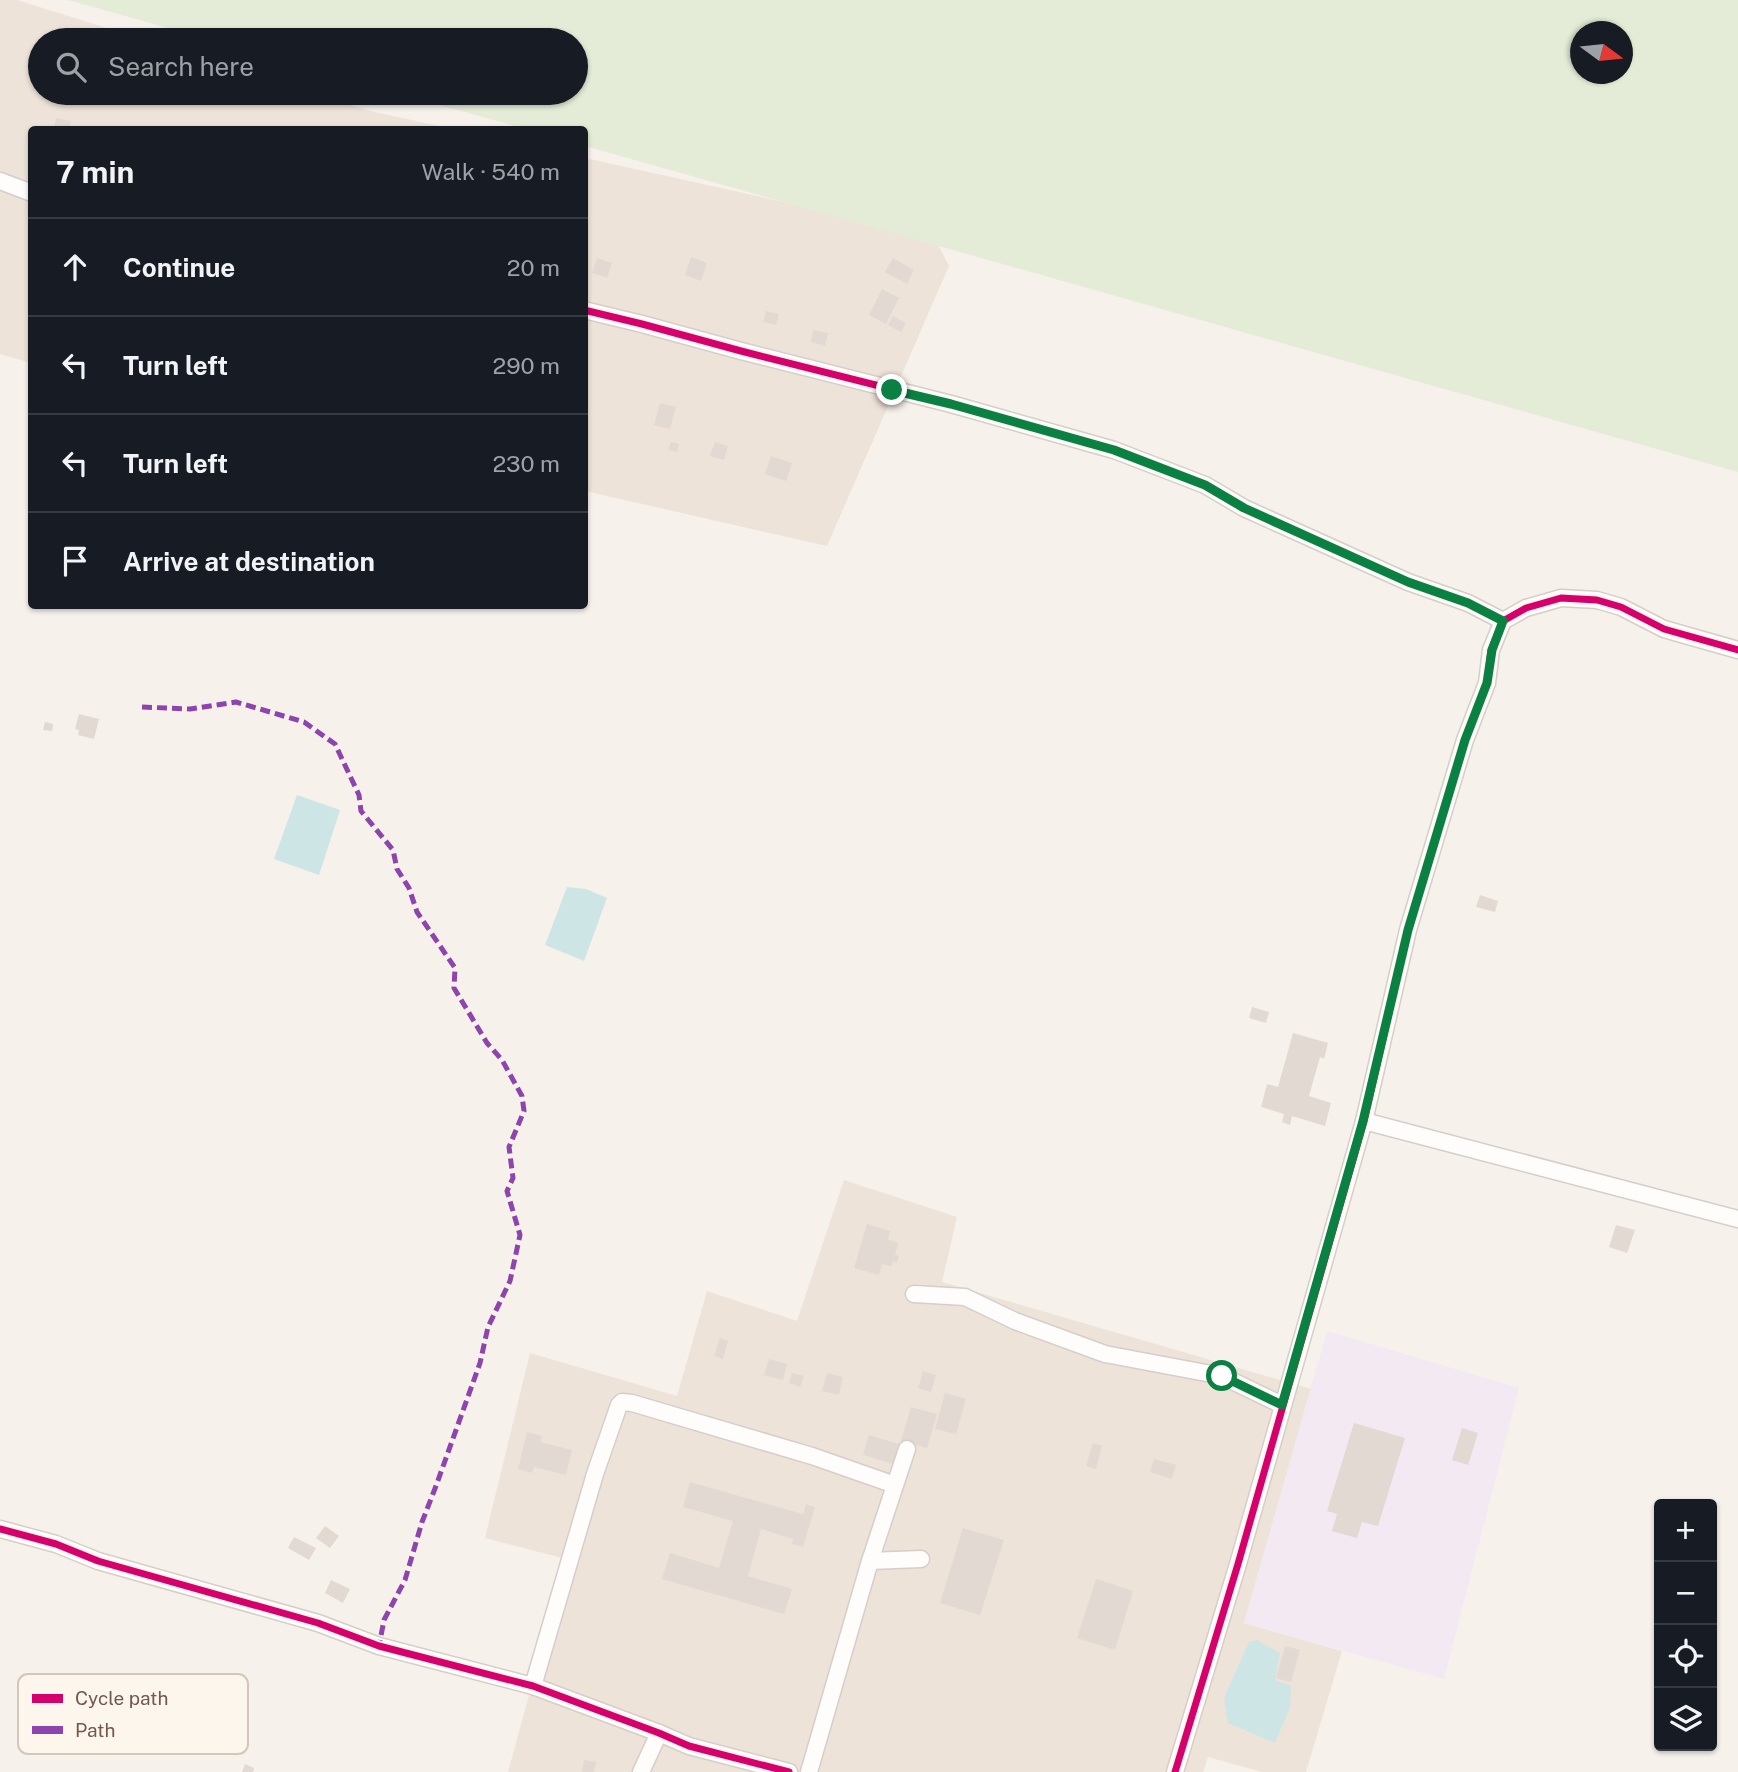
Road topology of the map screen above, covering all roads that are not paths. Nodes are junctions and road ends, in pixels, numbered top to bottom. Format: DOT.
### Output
graph roads {
  1 [pos="0,181"];
  2 [pos="28,192"];
  3 [pos="588,311"];
  4 [pos="1503,621"];
  5 [pos="1738,650"];
  6 [pos="1363,1121"];
  7 [pos="1738,1219"];
  8 [pos="914,1294"];
  9 [pos="1282,1405"];
  10 [pos="907,1449"];
  11 [pos="895,1485"];
  12 [pos="0,1529"];
  13 [pos="921,1559"];
  14 [pos="870,1562"];
  15 [pos="533,1686"];
  16 [pos="659,1733"];
  17 [pos="641,1772"];
  18 [pos="789,1772"];
  19 [pos="809,1772"];
  20 [pos="1175,1772"];
  1 -- 2 [label="street"];
  3 -- 4 [label="street"];
  4 -- 5 [label="street"];
  4 -- 6 [label="street"];
  6 -- 7 [label="street"];
  6 -- 9 [label="street"];
  8 -- 9 [label="street"];
  9 -- 20 [label="street"];
  10 -- 11 [label="street"];
  11 -- 14 [label="street"];
  11 -- 15 [label="street"];
  12 -- 15 [label="street"];
  13 -- 14 [label="street"];
  14 -- 19 [label="street"];
  15 -- 16 [label="street"];
  16 -- 17 [label="street"];
  16 -- 18 [label="street"];
}
